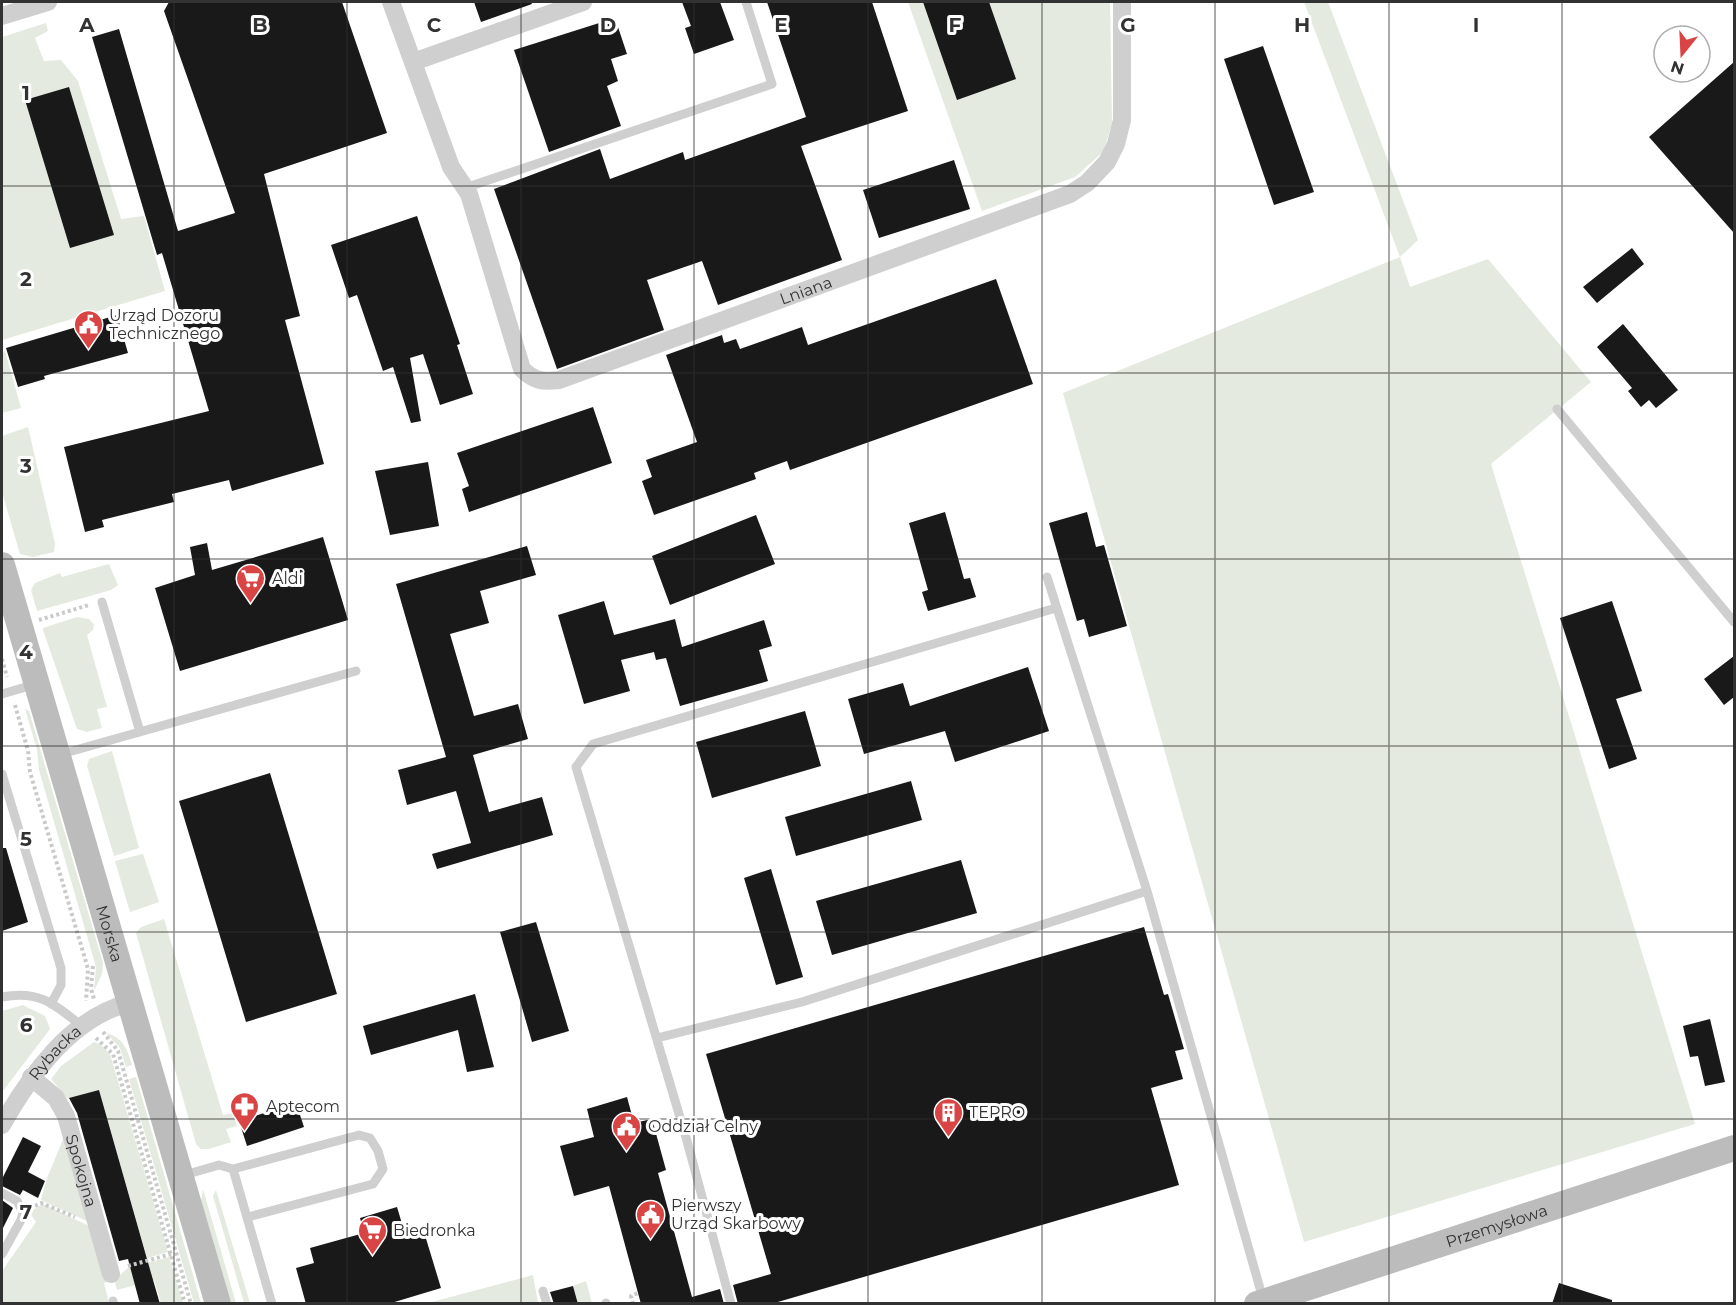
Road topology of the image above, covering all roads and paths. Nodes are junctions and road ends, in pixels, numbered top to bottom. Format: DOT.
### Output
graph roads {
  1 [pos="48,2"];
  2 [pos="391,2"];
  3 [pos="583,2"];
  4 [pos="746,2"];
  5 [pos="1122,2"];
  6 [pos="2,16"];
  7 [pos="413,62"];
  8 [pos="465,188"];
  9 [pos="1557,409"];
  10 [pos="2,565"];
  11 [pos="1047,577"];
  12 [pos="102,602"];
  13 [pos="1056,608"];
  14 [pos="1734,622"];
  15 [pos="20,626"];
  16 [pos="2,659"];
  17 [pos="356,671"];
  18 [pos="36,684"];
  19 [pos="9,685"];
  20 [pos="2,694"];
  21 [pos="15,706"];
  22 [pos="140,732"];
  23 [pos="57,755"];
  24 [pos="2,774"];
  25 [pos="1147,891"];
  26 [pos="2,997"];
  27 [pos="129,1003"];
  28 [pos="51,1004"];
  29 [pos="87,1005"];
  30 [pos="89,1030"];
  31 [pos="103,1033"];
  32 [pos="657,1038"];
  33 [pos="31,1077"];
  34 [pos="2,1125"];
  35 [pos="1734,1148"];
  36 [pos="233,1169"];
  37 [pos="180,1176"];
  38 [pos="2,1193"];
  39 [pos="41,1203"];
  40 [pos="248,1217"];
  41 [pos="98,1227"];
  42 [pos="2,1254"];
  43 [pos="171,1254"];
  44 [pos="110,1273"];
  45 [pos="543,1291"];
  46 [pos="638,1293"];
  47 [pos="1261,1302"];
  48 [pos="185,1304"];
  49 [pos="191,1304"];
  50 [pos="218,1304"];
  51 [pos="272,1304"];
  52 [pos="546,1304"];
  53 [pos="633,1304"];
  54 [pos="731,1304"];
  1 -- 6 [label="street"];
  2 -- 7 [label="street, Lniana"];
  3 -- 7 [label="street"];
  4 -- 8 [label="lane"];
  5 -- 8 [label="street, Lniana"];
  7 -- 8 [label="street, Lniana"];
  9 -- 14 [label="lane"];
  10 -- 15 [label="street, Morska"];
  11 -- 13 [label="lane"];
  12 -- 15 [label="path"];
  12 -- 22 [label="lane"];
  13 -- 25 [label="lane"];
  13 -- 32 [label="lane"];
  15 -- 18 [label="street, Morska"];
  16 -- 19 [label="path"];
  17 -- 22 [label="lane"];
  18 -- 20 [label="lane"];
  18 -- 23 [label="street, Morska"];
  21 -- 29 [label="path"];
  22 -- 23 [label="lane"];
  23 -- 27 [label="street, Morska"];
  24 -- 28 [label="lane"];
  25 -- 32 [label="lane"];
  25 -- 47 [label="lane"];
  26 -- 28 [label="lane"];
  27 -- 30 [label="street, Rybacka"];
  27 -- 37 [label="street, Morska"];
  28 -- 30 [label="lane"];
  30 -- 33 [label="street, Rybacka"];
  30 -- 43 [label="path"];
  31 -- 49 [label="path"];
  32 -- 54 [label="lane"];
  33 -- 34 [label="street, Rybacka"];
  33 -- 41 [label="street, Spokojna"];
  35 -- 47 [label="street, Przemysłowa"];
  36 -- 37 [label="lane"];
  36 -- 40 [label="lane"];
  36 -- 40 [label="lane"];
  37 -- 50 [label="street, Morska"];
  38 -- 42 [label="lane"];
  39 -- 41 [label="path"];
  40 -- 51 [label="lane"];
  41 -- 44 [label="street, Spokojna"];
  43 -- 44 [label="path"];
  43 -- 48 [label="path"];
  45 -- 52 [label="lane"];
  46 -- 53 [label="path"];
}
